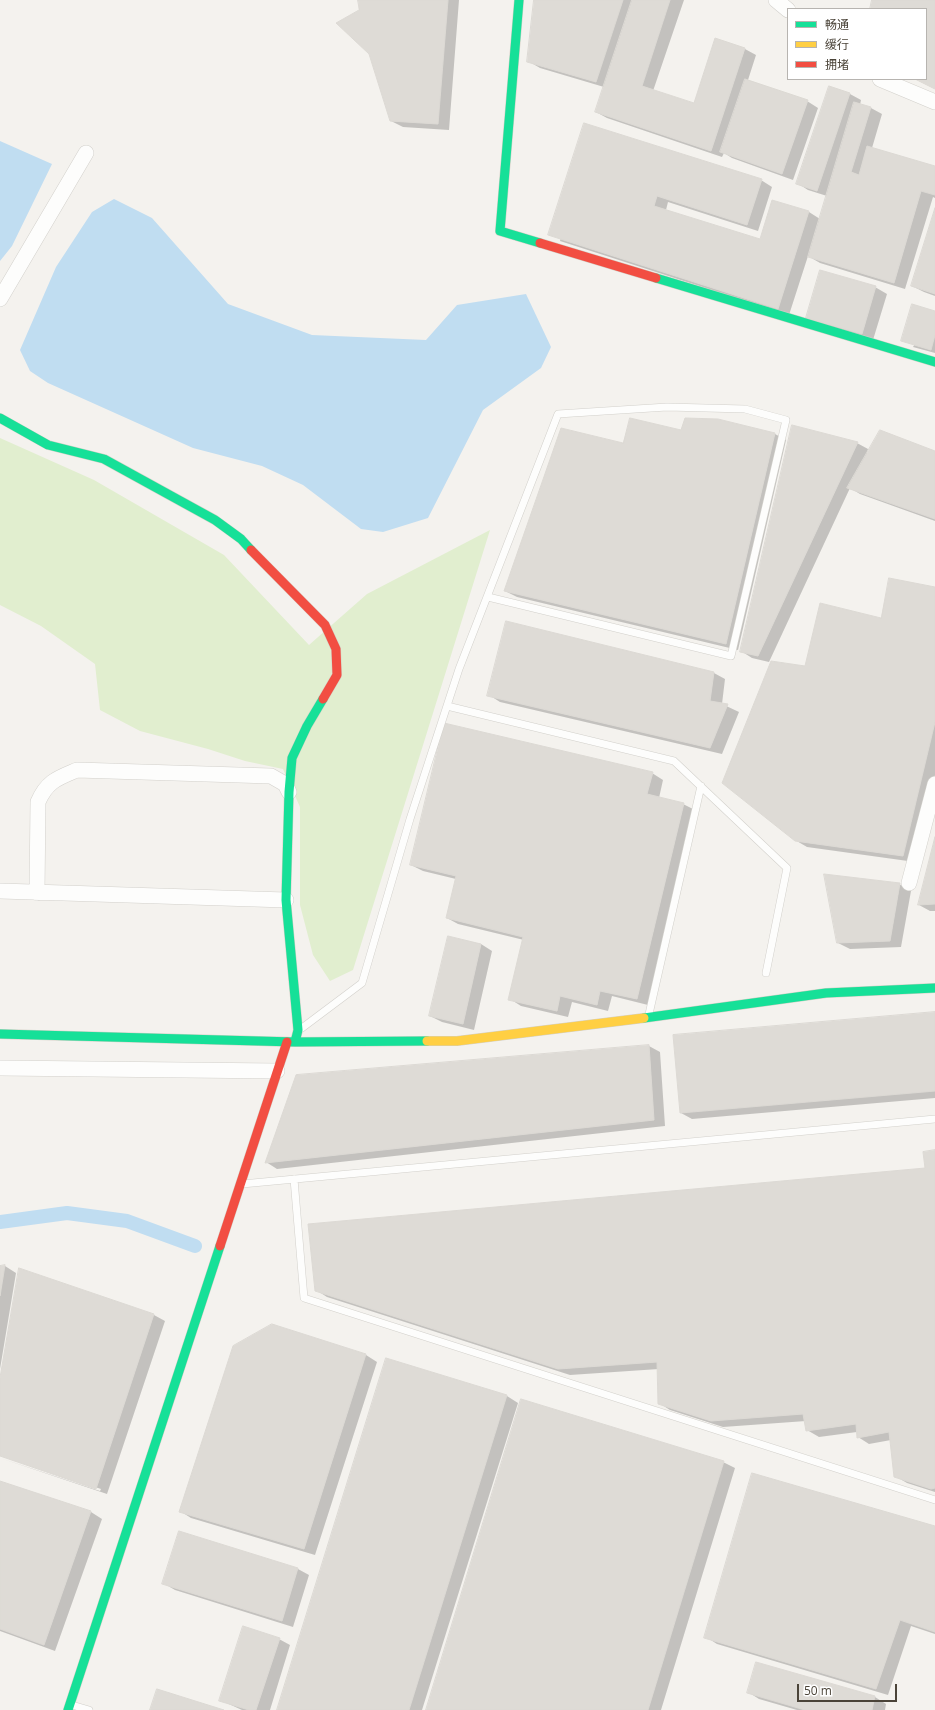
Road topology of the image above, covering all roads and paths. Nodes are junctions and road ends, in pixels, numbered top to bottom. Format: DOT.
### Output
graph roads {
  1 [pos="518,0"];
  2 [pos="882,80"];
  3 [pos="935,102"];
  4 [pos="86,153"];
  5 [pos="0,299"];
  6 [pos="935,362"];
  7 [pos="0,418"];
  8 [pos="488,597"];
  9 [pos="447,706"];
  10 [pos="935,784"];
  11 [pos="701,786"];
  12 [pos="289,792"];
  13 [pos="909,883"];
  14 [pos="0,891"];
  15 [pos="37,893"];
  16 [pos="286,900"];
  17 [pos="766,973"];
  18 [pos="935,988"];
  19 [pos="648,1017"];
  20 [pos="298,1030"];
  21 [pos="0,1034"];
  22 [pos="291,1042"];
  23 [pos="0,1068"];
  24 [pos="277,1071"];
  25 [pos="935,1119"];
  26 [pos="294,1179"];
  27 [pos="240,1184"];
  28 [pos="935,1500"];
  29 [pos="69,1707"];
  30 [pos="89,1710"];
  1 -- 6 [label="street"];
  2 -- 3 [label="street"];
  4 -- 5 [label="street"];
  7 -- 12 [label="street"];
  8 -- 8 [label="lane"];
  8 -- 9 [label="lane"];
  9 -- 11 [label="lane"];
  9 -- 20 [label="lane"];
  10 -- 13 [label="street"];
  11 -- 17 [label="lane"];
  11 -- 19 [label="lane"];
  12 -- 15 [label="street"];
  12 -- 16 [label="street"];
  14 -- 15 [label="street"];
  15 -- 16 [label="street"];
  16 -- 20 [label="street"];
  18 -- 19 [label="street"];
  19 -- 22 [label="street"];
  20 -- 22 [label="street"];
  21 -- 22 [label="street"];
  22 -- 24 [label="street"];
  23 -- 24 [label="street"];
  24 -- 27 [label="street"];
  25 -- 26 [label="lane"];
  26 -- 27 [label="lane"];
  26 -- 28 [label="lane"];
  27 -- 29 [label="street"];
  29 -- 30 [label="lane"];
}
